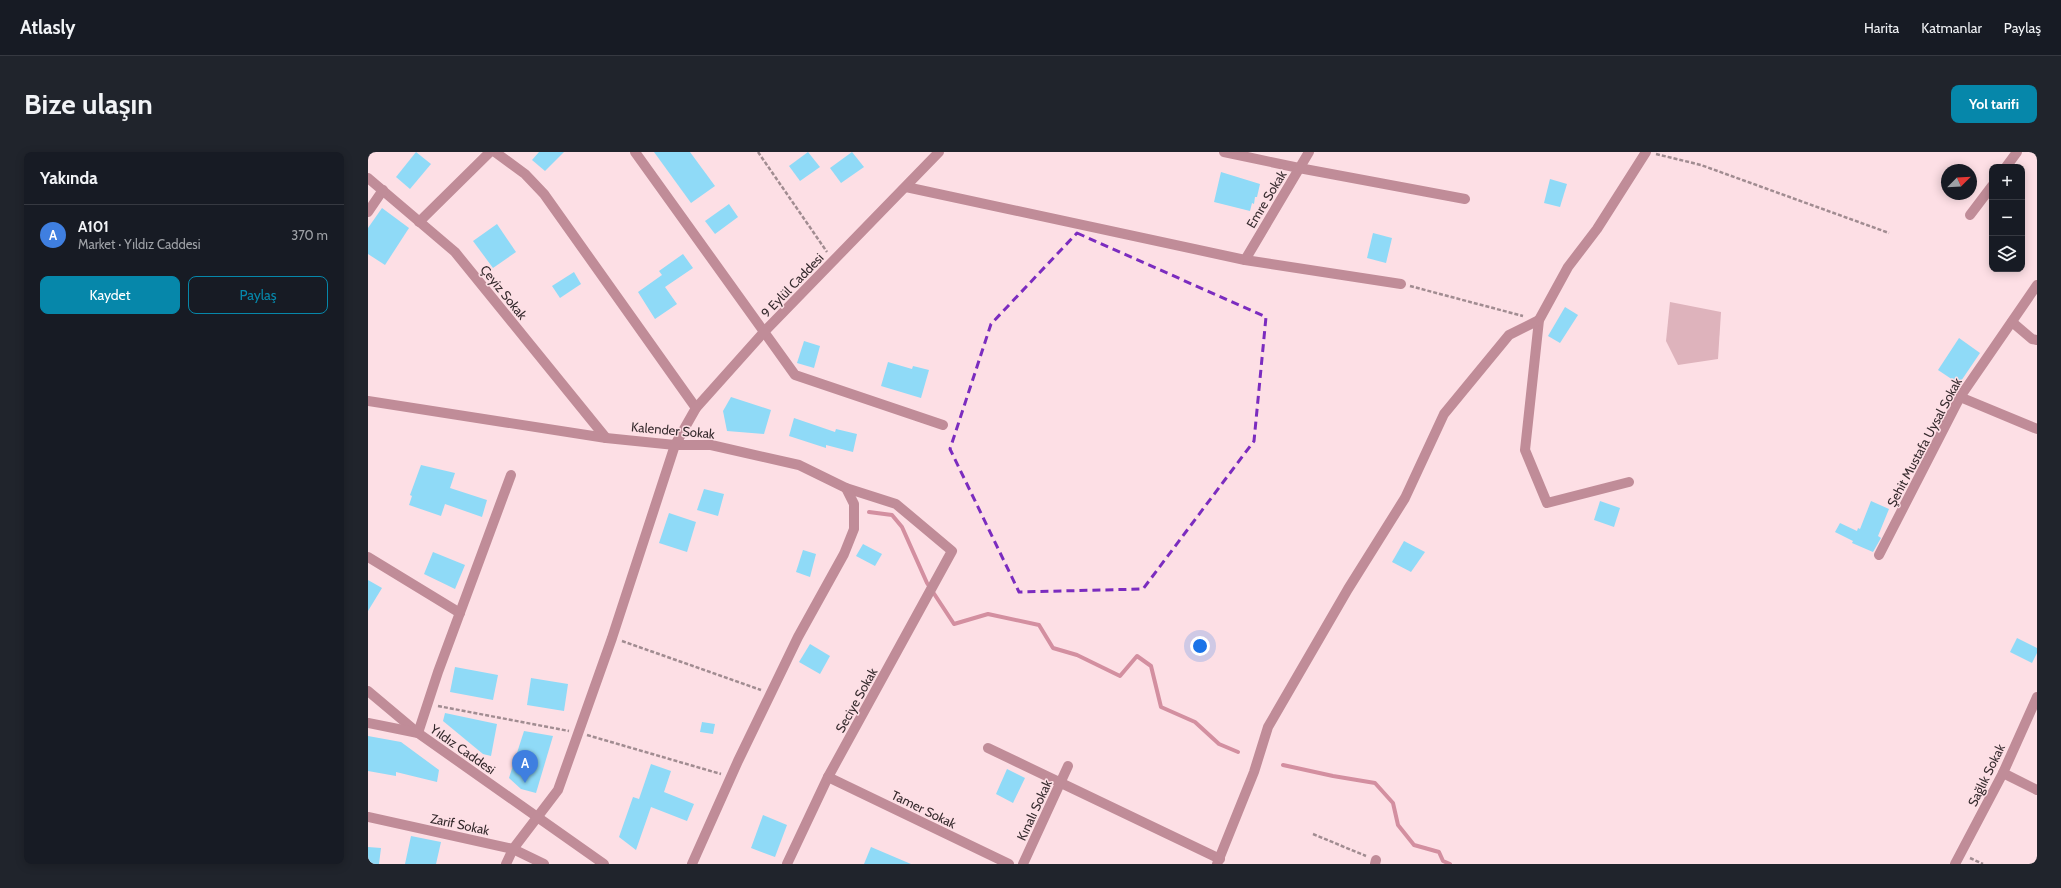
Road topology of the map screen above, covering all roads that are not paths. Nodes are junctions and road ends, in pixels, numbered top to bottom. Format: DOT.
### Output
graph roads {
  1 [pos="490,152"];
  2 [pos="495,152"];
  3 [pos="635,152"];
  4 [pos="939,152"];
  5 [pos="1224,152"];
  6 [pos="1309,152"];
  7 [pos="2017,152"];
  8 [pos="1651,153"];
  9 [pos="2008,164"];
  10 [pos="1299,168"];
  11 [pos="368,178"];
  12 [pos="906,187"];
  13 [pos="384,190"];
  14 [pos="1989,190"];
  15 [pos="1465,199"];
  16 [pos="368,212"];
  17 [pos="1970,216"];
  18 [pos="419,222"];
  19 [pos="1245,260"];
  20 [pos="1401,284"];
  21 [pos="2037,285"];
  22 [pos="1539,320"];
  23 [pos="2012,322"];
  24 [pos="763,333"];
  25 [pos="2037,340"];
  26 [pos="1960,397"];
  27 [pos="368,401"];
  28 [pos="696,408"];
  29 [pos="943,424"];
  30 [pos="2037,429"];
  31 [pos="606,438"];
  32 [pos="675,444"];
  33 [pos="511,475"];
  34 [pos="1629,482"];
  35 [pos="846,488"];
  36 [pos="952,551"];
  37 [pos="1879,555"];
  38 [pos="368,557"];
  39 [pos="460,613"];
  40 [pos="368,692"];
  41 [pos="2037,697"];
  42 [pos="368,723"];
  43 [pos="418,733"];
  44 [pos="988,748"];
  45 [pos="1068,766"];
  46 [pos="2003,773"];
  47 [pos="828,777"];
  48 [pos="1061,782"];
  49 [pos="2037,790"];
  50 [pos="368,816"];
  51 [pos="537,817"];
  52 [pos="513,849"];
  53 [pos="1218,861"];
  54 [pos="506,864"];
  55 [pos="544,864"];
  56 [pos="604,864"];
  57 [pos="692,864"];
  58 [pos="787,864"];
  59 [pos="1009,864"];
  60 [pos="1023,864"];
  61 [pos="1956,864"];
  1 -- 18 [label="street"];
  2 -- 28 [label="street"];
  3 -- 24 [label="street"];
  4 -- 12 [label="street, 9 Eylül Caddesi"];
  5 -- 10 [label="street"];
  6 -- 10 [label="street, Emre Sokak"];
  7 -- 9 [label="street"];
  8 -- 22 [label="street"];
  10 -- 15 [label="street"];
  10 -- 19 [label="street, Emre Sokak"];
  11 -- 13 [label="street, Çeyiz Sokak"];
  12 -- 19 [label="street"];
  12 -- 24 [label="street, 9 Eylül Caddesi"];
  13 -- 16 [label="street"];
  13 -- 18 [label="street, Çeyiz Sokak"];
  14 -- 17 [label="street"];
  18 -- 31 [label="street, Çeyiz Sokak"];
  19 -- 20 [label="street"];
  21 -- 23 [label="street, Şehit Mustafa Uysal Sokak"];
  22 -- 34 [label="street"];
  22 -- 53 [label="street"];
  23 -- 25 [label="street"];
  23 -- 26 [label="street, Şehit Mustafa Uysal Sokak"];
  24 -- 28 [label="street, 9 Eylül Caddesi"];
  24 -- 29 [label="street"];
  26 -- 30 [label="street"];
  26 -- 37 [label="street, Şehit Mustafa Uysal Sokak"];
  27 -- 31 [label="street, Kalender Sokak"];
  28 -- 32 [label="street, 9 Eylül Caddesi"];
  31 -- 32 [label="street, Kalender Sokak"];
  32 -- 35 [label="street, Kalender Sokak"];
  32 -- 51 [label="street, 9 Eylül Caddesi"];
  33 -- 39 [label="street"];
  35 -- 36 [label="street, Kalender Sokak"];
  35 -- 57 [label="street"];
  36 -- 47 [label="street, Seciye Sokak"];
  38 -- 39 [label="street"];
  39 -- 43 [label="street"];
  40 -- 43 [label="street, Yıldız Caddesi"];
  41 -- 46 [label="street, Sağlık Sokak"];
  42 -- 43 [label="street"];
  43 -- 51 [label="street, Yıldız Caddesi"];
  44 -- 48 [label="street"];
  45 -- 48 [label="street, Kınalı Sokak"];
  46 -- 49 [label="street"];
  46 -- 61 [label="street, Sağlık Sokak"];
  47 -- 58 [label="street, Seciye Sokak"];
  47 -- 59 [label="street, Tamer Sokak"];
  48 -- 53 [label="street"];
  48 -- 60 [label="street, Kınalı Sokak"];
  50 -- 52 [label="street, Zarif Sokak"];
  51 -- 52 [label="street, 9 Eylül Caddesi"];
  51 -- 56 [label="street, Yıldız Caddesi"];
  52 -- 54 [label="street, 9 Eylül Caddesi"];
  52 -- 55 [label="street, Zarif Sokak"];
}
